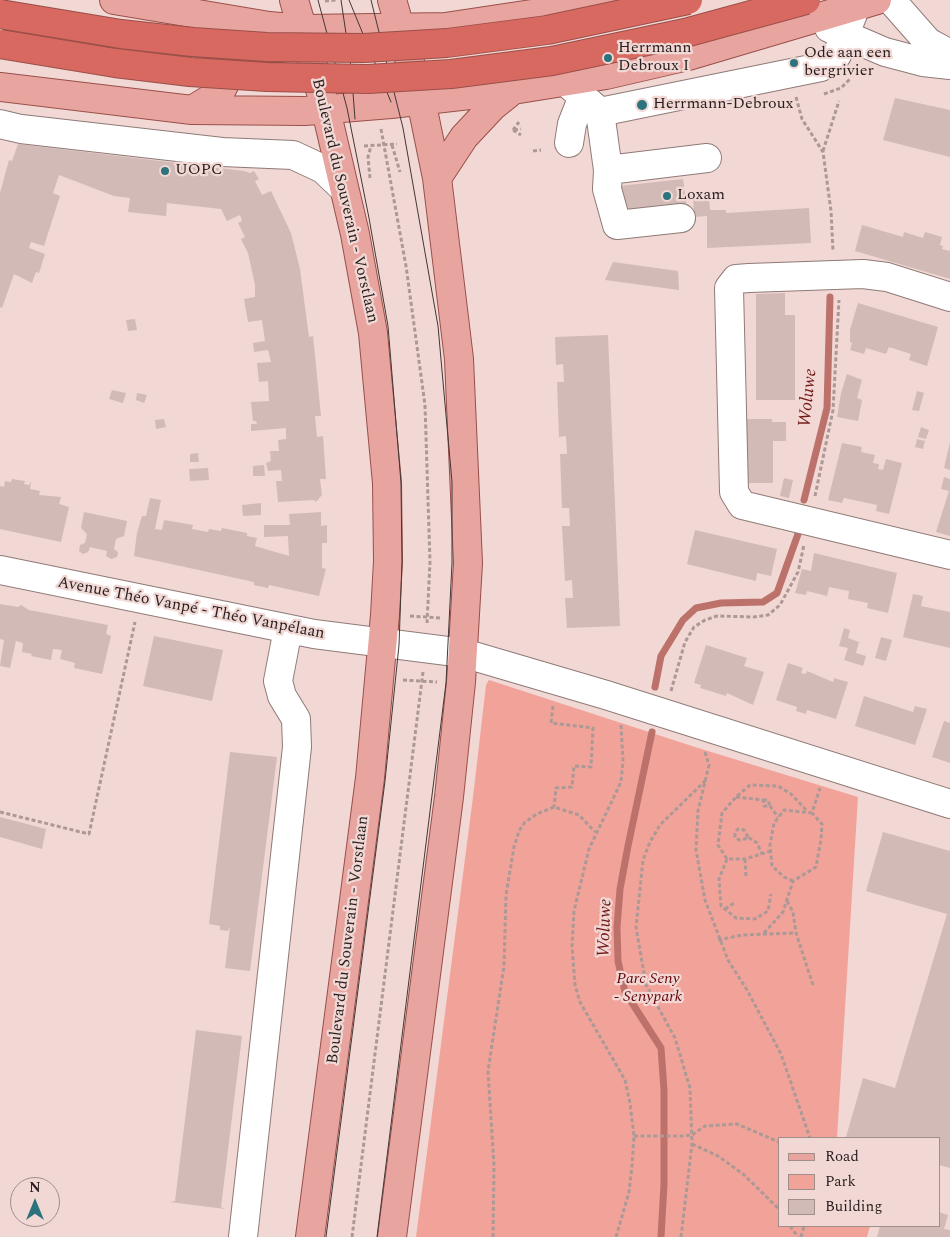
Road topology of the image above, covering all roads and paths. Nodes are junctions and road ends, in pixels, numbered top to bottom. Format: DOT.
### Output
graph roads {
  1 [pos="114,0"];
  2 [pos="225,0"];
  3 [pos="294,0"];
  4 [pos="392,0"];
  5 [pos="602,0"];
  6 [pos="688,0"];
  7 [pos="891,0"];
  8 [pos="866,3"];
  9 [pos="806,11"];
  10 [pos="0,14"];
  11 [pos="200,15"];
  12 [pos="400,28"];
  13 [pos="304,29"];
  14 [pos="846,34"];
  15 [pos="0,44"];
  16 [pos="950,54"];
  17 [pos="950,65"];
  18 [pos="0,87"];
  19 [pos="513,90"];
  20 [pos="584,97"];
  21 [pos="796,99"];
  22 [pos="421,100"];
  23 [pos="839,101"];
  24 [pos="192,110"];
  25 [pos="326,110"];
  26 [pos="519,122"];
  27 [pos="0,124"];
  28 [pos="521,128"];
  29 [pos="513,130"];
  30 [pos="521,135"];
  31 [pos="569,143"];
  32 [pos="397,144"];
  33 [pos="392,145"];
  34 [pos="364,146"];
  35 [pos="371,146"];
  36 [pos="541,150"];
  37 [pos="533,151"];
  38 [pos="822,152"];
  39 [pos="707,158"];
  40 [pos="608,170"];
  41 [pos="400,172"];
  42 [pos="370,178"];
  43 [pos="437,178"];
  44 [pos="342,188"];
  45 [pos="681,218"];
  46 [pos="833,256"];
  47 [pos="840,294"];
  48 [pos="950,296"];
  49 [pos="814,504"];
  50 [pos="805,537"];
  51 [pos="950,555"];
  52 [pos="0,570"];
  53 [pos="136,614"];
  54 [pos="385,615"];
  55 [pos="465,619"];
  56 [pos="288,629"];
  57 [pos="383,643"];
  58 [pos="463,653"];
  59 [pos="380,678"];
  60 [pos="461,682"];
  61 [pos="670,697"];
  62 [pos="553,702"];
  63 [pos="620,717"];
  64 [pos="822,783"];
  65 [pos="736,797"];
  66 [pos="950,804"];
  67 [pos="554,807"];
  68 [pos="807,811"];
  69 [pos="0,812"];
  70 [pos="812,813"];
  71 [pos="778,817"];
  72 [pos="595,832"];
  73 [pos="748,837"];
  74 [pos="771,851"];
  75 [pos="762,854"];
  76 [pos="745,859"];
  77 [pos="727,860"];
  78 [pos="746,876"];
  79 [pos="793,881"];
  80 [pos="771,894"];
  81 [pos="787,901"];
  82 [pos="734,903"];
  83 [pos="725,909"];
  84 [pos="764,933"];
  85 [pos="796,933"];
  86 [pos="718,940"];
  87 [pos="814,985"];
  88 [pos="692,1135"];
  89 [pos="634,1136"];
  90 [pos="810,1137"];
  91 [pos="778,1142"];
  92 [pos="692,1144"];
  93 [pos="778,1208"];
  94 [pos="791,1227"];
  95 [pos="243,1237"];
  96 [pos="310,1237"];
  97 [pos="392,1237"];
  98 [pos="493,1237"];
  99 [pos="616,1237"];
  100 [pos="681,1237"];
  101 [pos="799,1237"];
  1 -- 11 [label="main road"];
  2 -- 11 [label="main road"];
  3 -- 13 [label="main road, Boulevard du Souverain - Vorstlaan"];
  4 -- 12 [label="main road"];
  5 -- 12 [label="main road"];
  6 -- 10 [label="highway, bridge"];
  7 -- 16 [label="street"];
  8 -- 9 [label="main road"];
  8 -- 14 [label="street"];
  9 -- 14 [label="street"];
  9 -- 15 [label="highway, bridge"];
  9 -- 20 [label="main road"];
  11 -- 13 [label="main road"];
  11 -- 24 [label="main road"];
  12 -- 13 [label="main road"];
  12 -- 22 [label="main road"];
  13 -- 25 [label="main road, Boulevard du Souverain - Vorstlaan"];
  14 -- 17 [label="street"];
  14 -- 20 [label="street"];
  18 -- 24 [label="main road"];
  19 -- 20 [label="main road"];
  19 -- 22 [label="main road"];
  19 -- 43 [label="main road"];
  20 -- 31 [label="street"];
  20 -- 40 [label="street"];
  21 -- 38 [label="path"];
  22 -- 25 [label="main road"];
  22 -- 43 [label="main road"];
  23 -- 38 [label="path"];
  24 -- 25 [label="main road"];
  25 -- 44 [label="main road, Boulevard du Souverain - Vorstlaan"];
  26 -- 29 [label="path"];
  27 -- 44 [label="street"];
  28 -- 29 [label="path"];
  29 -- 30 [label="path"];
  32 -- 33 [label="path"];
  33 -- 35 [label="path"];
  33 -- 41 [label="path"];
  34 -- 35 [label="path"];
  35 -- 42 [label="path"];
  36 -- 37 [label="path"];
  38 -- 46 [label="path"];
  39 -- 40 [label="street"];
  40 -- 45 [label="street"];
  43 -- 55 [label="main road"];
  44 -- 54 [label="main road, Boulevard du Souverain - Vorstlaan"];
  47 -- 49 [label="path"];
  48 -- 51 [label="street"];
  50 -- 61 [label="path"];
  52 -- 56 [label="street, Avenue Théo Vanpé - Théo Vanpélaan"];
  53 -- 69 [label="path, Avenue Théo Vanpé - Théo Vanpélaan"];
  54 -- 55 [label="path"];
  54 -- 57 [label="main road, Boulevard du Souverain - Vorstlaan"];
  55 -- 58 [label="main road"];
  56 -- 57 [label="street, Avenue Théo Vanpé - Théo Vanpélaan"];
  56 -- 95 [label="street"];
  57 -- 58 [label="street"];
  57 -- 59 [label="main road, Boulevard du Souverain - Vorstlaan"];
  58 -- 60 [label="main road"];
  58 -- 66 [label="street"];
  59 -- 60 [label="path"];
  59 -- 96 [label="main road, Boulevard du Souverain - Vorstlaan"];
  60 -- 97 [label="main road"];
  62 -- 67 [label="path"];
  63 -- 72 [label="path"];
  64 -- 70 [label="path"];
  65 -- 68 [label="path"];
  65 -- 71 [label="path"];
  65 -- 77 [label="path"];
  67 -- 72 [label="path"];
  67 -- 98 [label="path"];
  68 -- 70 [label="path"];
  68 -- 71 [label="path"];
  70 -- 79 [label="path"];
  71 -- 74 [label="path"];
  72 -- 89 [label="path"];
  73 -- 75 [label="path"];
  74 -- 75 [label="path"];
  74 -- 79 [label="path"];
  75 -- 76 [label="path"];
  76 -- 77 [label="path"];
  76 -- 78 [label="path"];
  77 -- 83 [label="path"];
  79 -- 81 [label="path"];
  80 -- 83 [label="path"];
  81 -- 84 [label="path"];
  81 -- 85 [label="path"];
  82 -- 83 [label="path"];
  84 -- 85 [label="path"];
  84 -- 86 [label="path"];
  85 -- 87 [label="path"];
  86 -- 88 [label="path"];
  86 -- 90 [label="path"];
  88 -- 89 [label="path"];
  88 -- 91 [label="path"];
  88 -- 92 [label="path"];
  89 -- 99 [label="path"];
  92 -- 93 [label="path"];
  92 -- 100 [label="path"];
  94 -- 101 [label="path"];
}
